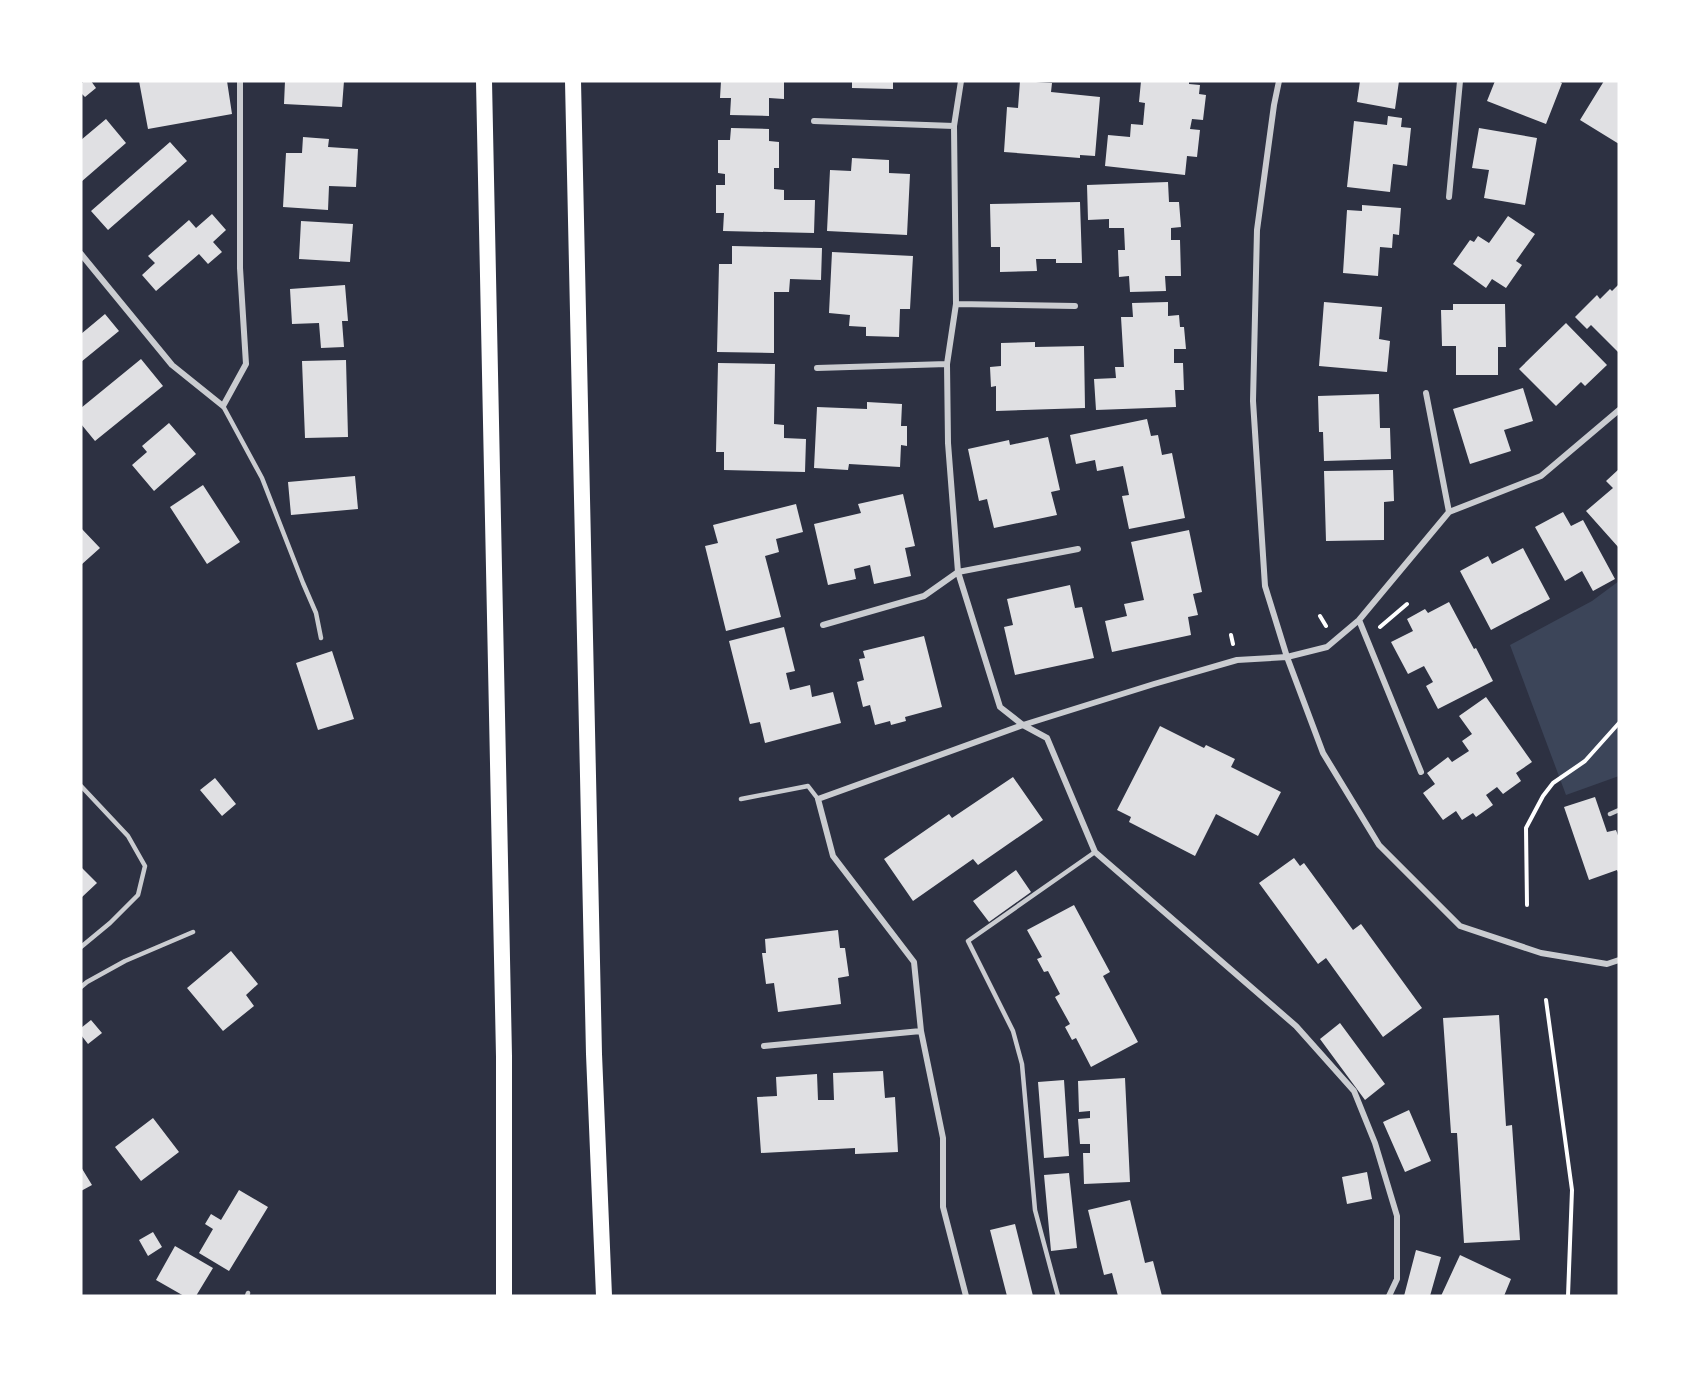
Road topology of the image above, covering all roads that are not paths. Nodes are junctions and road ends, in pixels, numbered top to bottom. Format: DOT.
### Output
graph roads {
  1 [pos="240,81"];
  2 [pos="484,81"];
  3 [pos="573,81"];
  4 [pos="961,81"];
  5 [pos="1279,81"];
  6 [pos="1460,81"];
  7 [pos="814,121"];
  8 [pos="954,126"];
  9 [pos="1449,197"];
  10 [pos="81,254"];
  11 [pos="956,304"];
  12 [pos="1075,306"];
  13 [pos="947,364"];
  14 [pos="818,368"];
  15 [pos="1426,393"];
  16 [pos="223,405"];
  17 [pos="1619,410"];
  18 [pos="1449,512"];
  19 [pos="1078,549"];
  20 [pos="958,572"];
  21 [pos="1359,620"];
  22 [pos="823,625"];
  23 [pos="321,638"];
  24 [pos="1287,657"];
  25 [pos="1023,725"];
  26 [pos="1421,772"];
  27 [pos="81,786"];
  28 [pos="741,799"];
  29 [pos="819,799"];
  30 [pos="1619,810"];
  31 [pos="1610,814"];
  32 [pos="1095,852"];
  33 [pos="193,932"];
  34 [pos="81,947"];
  35 [pos="1619,960"];
  36 [pos="81,987"];
  37 [pos="921,1031"];
  38 [pos="764,1046"];
  39 [pos="504,1296"];
  40 [pos="604,1296"];
  41 [pos="966,1296"];
  42 [pos="1058,1296"];
  43 [pos="1389,1296"];
  1 -- 16 [label="street"];
  2 -- 39 [label="highway"];
  3 -- 40 [label="highway"];
  4 -- 8 [label="street"];
  5 -- 24 [label="street"];
  6 -- 9 [label="street"];
  7 -- 8 [label="street"];
  8 -- 11 [label="street"];
  10 -- 16 [label="street"];
  11 -- 12 [label="street"];
  11 -- 13 [label="street"];
  13 -- 14 [label="street"];
  13 -- 20 [label="street"];
  15 -- 18 [label="street"];
  16 -- 23 [label="lane"];
  17 -- 18 [label="street"];
  18 -- 21 [label="street"];
  19 -- 20 [label="street"];
  20 -- 22 [label="street"];
  20 -- 25 [label="street"];
  21 -- 24 [label="street"];
  21 -- 26 [label="street"];
  24 -- 25 [label="street"];
  24 -- 35 [label="street"];
  25 -- 29 [label="street"];
  25 -- 32 [label="street"];
  27 -- 34 [label="lane"];
  28 -- 29 [label="lane"];
  29 -- 37 [label="street"];
  30 -- 31 [label="lane"];
  32 -- 42 [label="lane"];
  32 -- 43 [label="street"];
  33 -- 36 [label="lane"];
  37 -- 38 [label="street"];
  37 -- 41 [label="street"];
}
